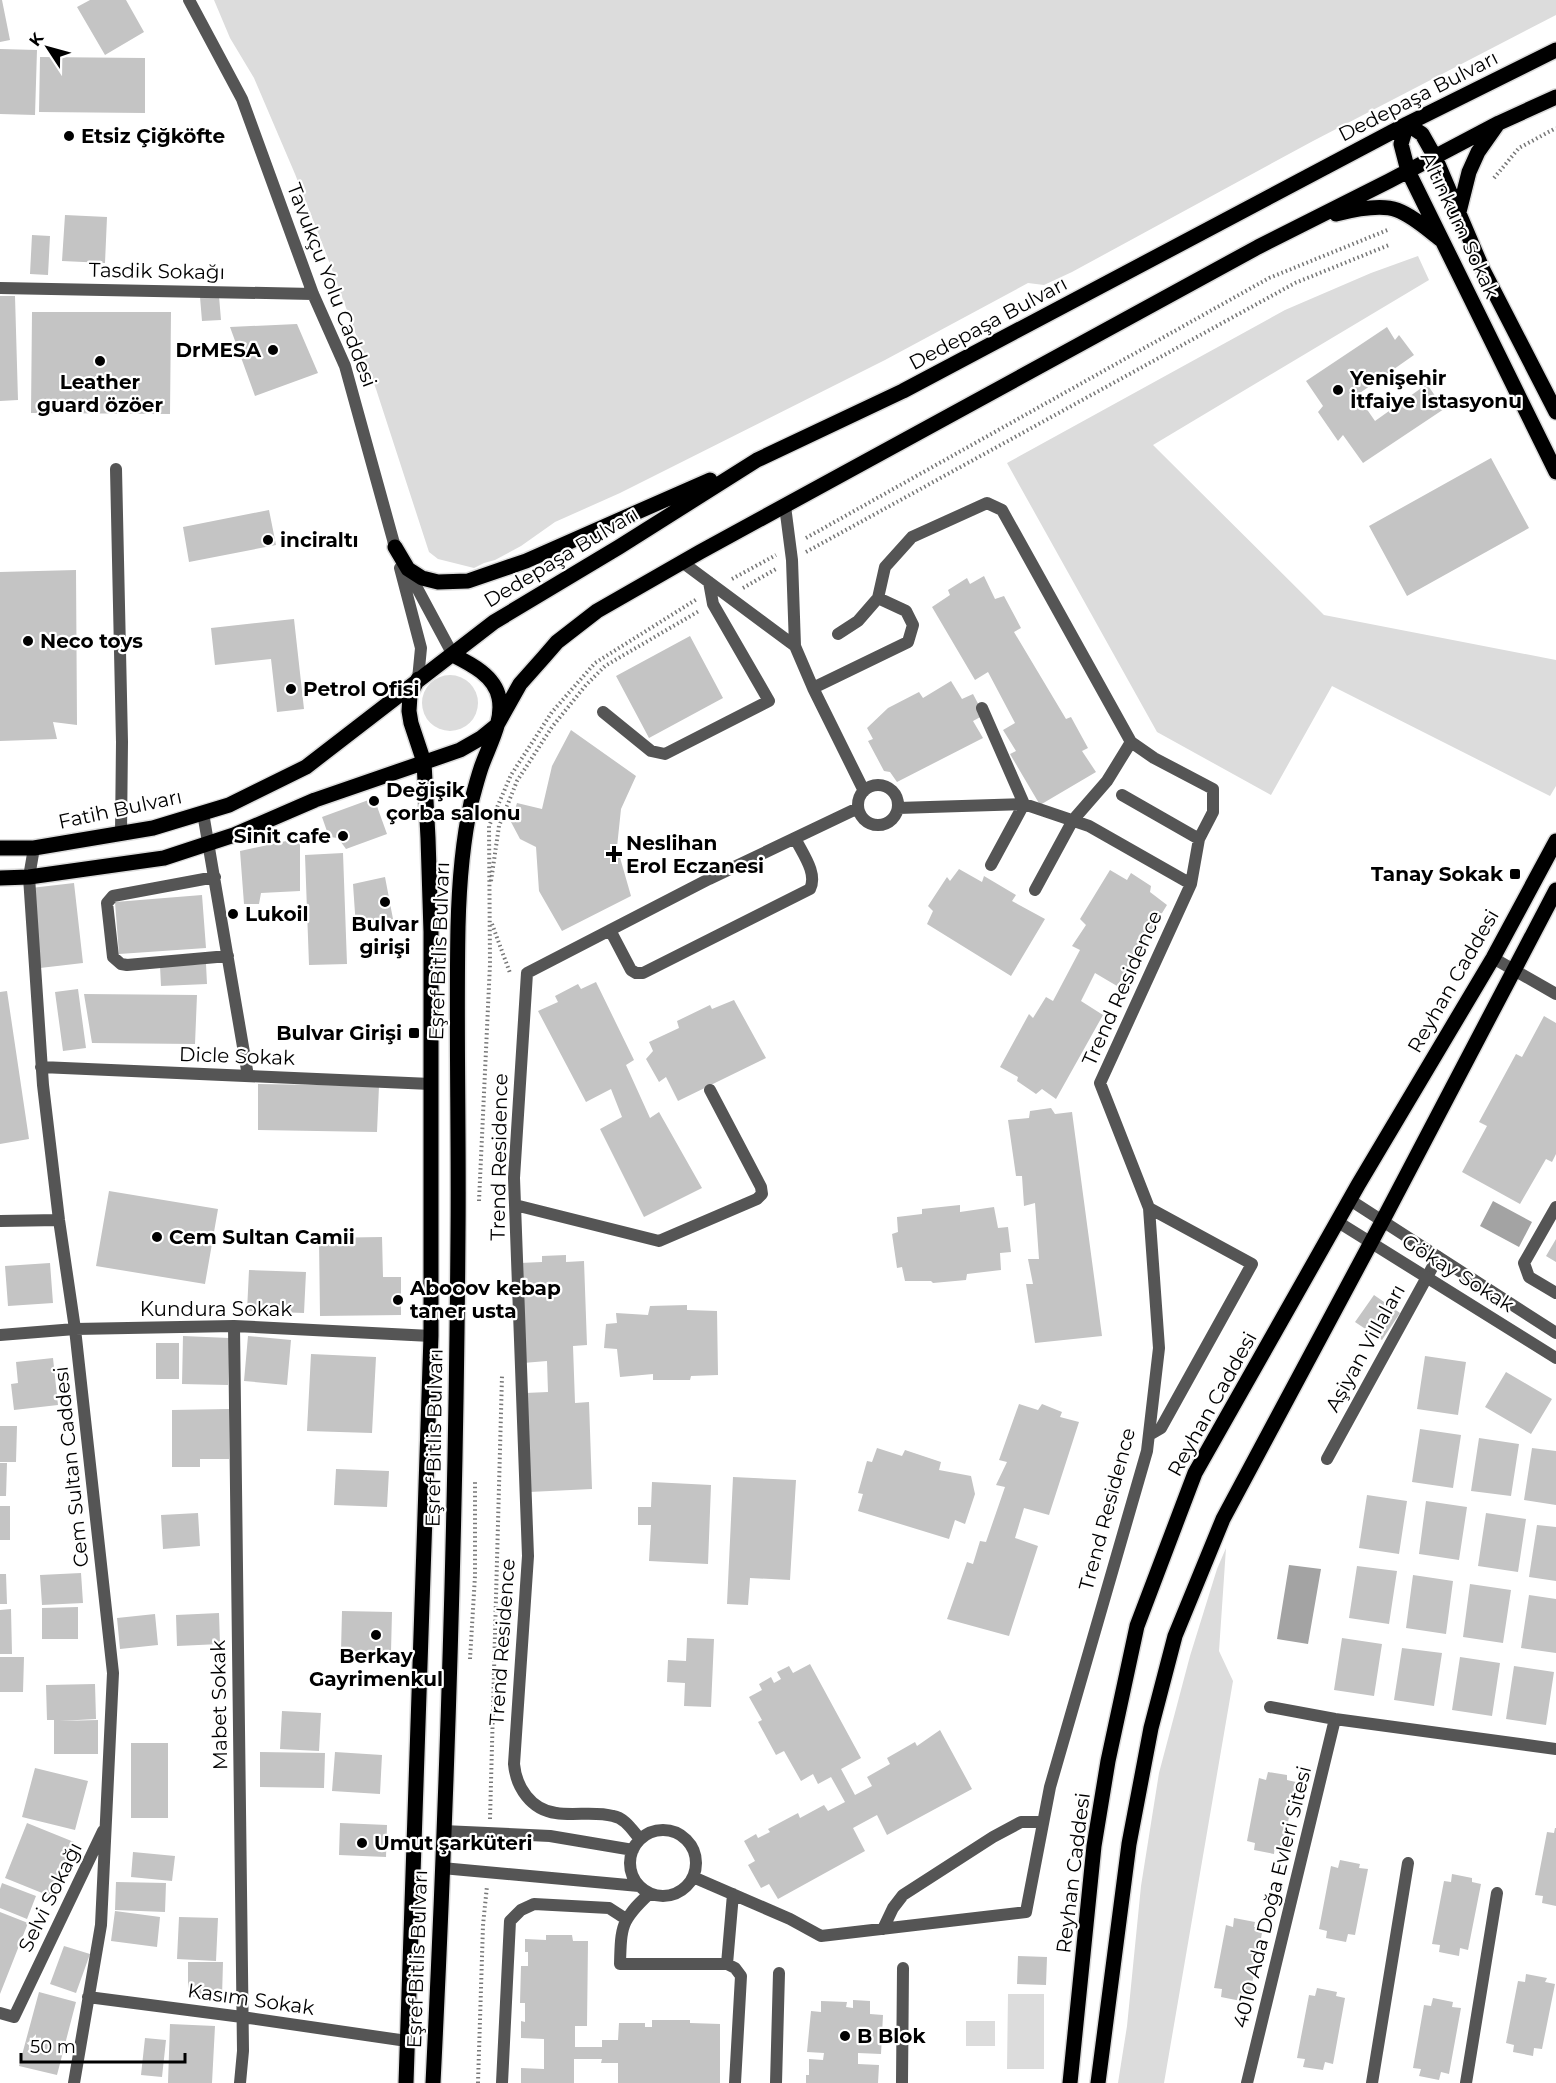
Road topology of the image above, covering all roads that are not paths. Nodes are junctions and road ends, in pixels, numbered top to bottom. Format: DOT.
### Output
graph roads {
  1 [pos="189,0"];
  2 [pos="1556,50"];
  3 [pos="1556,97"];
  4 [pos="1499,123"];
  5 [pos="1407,124"];
  6 [pos="1435,157"];
  7 [pos="1408,171"];
  8 [pos="1459,212"];
  9 [pos="1313,219"];
  10 [pos="1443,242"];
  11 [pos="0,288"];
  12 [pos="313,294"];
  13 [pos="1556,412"];
  14 [pos="757,460"];
  15 [pos="116,469"];
  16 [pos="1556,472"];
  17 [pos="785,506"];
  18 [pos="395,547"];
  19 [pos="682,562"];
  20 [pos="712,591"];
  21 [pos="878,598"];
  22 [pos="838,634"];
  23 [pos="795,646"];
  24 [pos="453,655"];
  25 [pos="418,679"];
  26 [pos="813,688"];
  27 [pos="982,708"];
  28 [pos="603,712"];
  29 [pos="497,725"];
  30 [pos="1131,742"];
  31 [pos="423,762"];
  32 [pos="864,791"];
  33 [pos="1122,795"];
  34 [pos="1024,804"];
  35 [pos="858,808"];
  36 [pos="898,808"];
  37 [pos="203,813"];
  38 [pos="1073,820"];
  39 [pos="121,833"];
  40 [pos="795,838"];
  41 [pos="1199,839"];
  42 [pos="1556,841"];
  43 [pos="209,843"];
  44 [pos="0,848"];
  45 [pos="34,848"];
  46 [pos="990,865"];
  47 [pos="29,877"];
  48 [pos="215,877"];
  49 [pos="0,878"];
  50 [pos="1191,884"];
  51 [pos="1035,890"];
  52 [pos="1556,891"];
  53 [pos="610,930"];
  54 [pos="228,956"];
  55 [pos="1493,958"];
  56 [pos="1514,970"];
  57 [pos="1556,994"];
  58 [pos="41,1067"];
  59 [pos="248,1076"];
  60 [pos="431,1084"];
  61 [pos="710,1090"];
  62 [pos="1350,1200"];
  63 [pos="515,1205"];
  64 [pos="1556,1207"];
  65 [pos="1149,1208"];
  66 [pos="59,1220"];
  67 [pos="1383,1220"];
  68 [pos="0,1221"];
  69 [pos="1338,1222"];
  70 [pos="1371,1242"];
  71 [pos="1438,1257"];
  72 [pos="1426,1276"];
  73 [pos="1556,1293"];
  74 [pos="234,1326"];
  75 [pos="75,1329"];
  76 [pos="1556,1333"];
  77 [pos="0,1335"];
  78 [pos="431,1336"];
  79 [pos="1556,1358"];
  80 [pos="1149,1435"];
  81 [pos="1327,1459"];
  82 [pos="1270,1707"];
  83 [pos="1335,1719"];
  84 [pos="1556,1749"];
  85 [pos="1043,1822"];
  86 [pos="105,1827"];
  87 [pos="444,1831"];
  88 [pos="636,1845"];
  89 [pos="1408,1863"];
  90 [pos="442,1868"];
  91 [pos="693,1877"];
  92 [pos="644,1890"];
  93 [pos="1497,1893"];
  94 [pos="733,1894"];
  95 [pos="626,1919"];
  96 [pos="883,1929"];
  97 [pos="727,1964"];
  98 [pos="903,1968"];
  99 [pos="779,1973"];
  100 [pos="88,1997"];
  101 [pos="0,2013"];
  102 [pos="242,2017"];
  103 [pos="407,2041"];
  104 [pos="74,2083"];
  105 [pos="240,2083"];
  106 [pos="406,2083"];
  107 [pos="433,2083"];
  108 [pos="502,2083"];
  109 [pos="735,2083"];
  110 [pos="776,2083"];
  111 [pos="902,2083"];
  112 [pos="1070,2083"];
  113 [pos="1098,2083"];
  114 [pos="1247,2083"];
  115 [pos="1372,2083"];
  116 [pos="1466,2083"];
  1 -- 12 [label="street, Tavukçu Yolu Caddesi"];
  2 -- 5 [label="main road, Dedepaşa Bulvarı"];
  3 -- 4 [label="main road"];
  4 -- 6 [label="main road"];
  4 -- 8 [label="main road"];
  5 -- 6 [label="main road, Altınkum Sokak"];
  5 -- 7 [label="main road, Altınkum Sokak"];
  5 -- 14 [label="main road, Dedepaşa Bulvarı"];
  6 -- 7 [label="main road"];
  6 -- 8 [label="main road, Altınkum Sokak"];
  7 -- 9 [label="main road"];
  7 -- 10 [label="main road, Altınkum Sokak"];
  8 -- 13 [label="main road, Altınkum Sokak"];
  9 -- 10 [label="main road"];
  9 -- 17 [label="main road"];
  10 -- 16 [label="main road, Altınkum Sokak"];
  11 -- 12 [label="street, Tasdik Sokağı"];
  12 -- 18 [label="street, Tavukçu Yolu Caddesi"];
  14 -- 18 [label="main road"];
  14 -- 24 [label="main road, Dedepaşa Bulvarı"];
  15 -- 39 [label="street"];
  17 -- 19 [label="main road"];
  17 -- 23 [label="street"];
  18 -- 24 [label="street, Tavukçu Yolu Caddesi"];
  18 -- 25 [label="street"];
  19 -- 20 [label="street"];
  19 -- 29 [label="main road"];
  20 -- 23 [label="street"];
  20 -- 28 [label="street"];
  21 -- 22 [label="street"];
  21 -- 26 [label="street"];
  21 -- 30 [label="street"];
  23 -- 26 [label="street"];
  24 -- 25 [label="main road, Fatih Bulvarı"];
  24 -- 29 [label="main road"];
  25 -- 31 [label="main road"];
  25 -- 37 [label="main road, Fatih Bulvarı"];
  26 -- 32 [label="street"];
  27 -- 34 [label="street"];
  29 -- 31 [label="main road"];
  29 -- 87 [label="main road, Eşref Bitlis Bulvarı"];
  30 -- 38 [label="street"];
  30 -- 41 [label="street, Trend Residence"];
  31 -- 43 [label="main road"];
  31 -- 60 [label="main road, Eşref Bitlis Bulvarı"];
  32 -- 35 [label="street"];
  32 -- 36 [label="street"];
  33 -- 41 [label="street"];
  34 -- 36 [label="street"];
  34 -- 38 [label="street"];
  34 -- 46 [label="street"];
  35 -- 36 [label="street"];
  35 -- 40 [label="street, Trend Residence"];
  37 -- 39 [label="main road, Fatih Bulvarı"];
  37 -- 43 [label="street"];
  38 -- 50 [label="street"];
  38 -- 51 [label="street"];
  39 -- 45 [label="main road, Fatih Bulvarı"];
  40 -- 53 [label="street, Trend Residence"];
  40 -- 53 [label="street"];
  41 -- 50 [label="street, Trend Residence"];
  42 -- 55 [label="main road, Reyhan Caddesi"];
  43 -- 47 [label="main road"];
  43 -- 48 [label="street"];
  44 -- 45 [label="main road, Fatih Bulvarı"];
  45 -- 47 [label="street, Cem Sultan Caddesi"];
  47 -- 49 [label="main road"];
  47 -- 58 [label="street, Cem Sultan Caddesi"];
  48 -- 54 [label="street"];
  48 -- 54 [label="street"];
  50 -- 65 [label="street, Trend Residence"];
  52 -- 56 [label="main road"];
  53 -- 63 [label="street, Trend Residence"];
  54 -- 59 [label="street"];
  55 -- 56 [label="street"];
  55 -- 62 [label="main road, Reyhan Caddesi"];
  56 -- 57 [label="street"];
  56 -- 67 [label="main road"];
  58 -- 59 [label="street, Dicle Sokak"];
  58 -- 66 [label="street, Cem Sultan Caddesi"];
  59 -- 60 [label="street, Dicle Sokak"];
  60 -- 78 [label="main road, Eşref Bitlis Bulvarı"];
  61 -- 63 [label="street"];
  62 -- 67 [label="street, Gökay Sokak"];
  62 -- 69 [label="main road, Reyhan Caddesi"];
  63 -- 88 [label="street, Trend Residence"];
  64 -- 73 [label="street"];
  65 -- 80 [label="street, Trend Residence"];
  65 -- 80 [label="street"];
  66 -- 68 [label="street"];
  66 -- 75 [label="street, Cem Sultan Caddesi"];
  67 -- 70 [label="main road"];
  67 -- 71 [label="street, Gökay Sokak"];
  69 -- 70 [label="street, Gökay Sokak"];
  69 -- 112 [label="main road, Reyhan Caddesi"];
  70 -- 72 [label="street, Gökay Sokak"];
  70 -- 113 [label="main road"];
  71 -- 72 [label="street, Aşiyan Villaları"];
  71 -- 76 [label="street, Gökay Sokak"];
  72 -- 79 [label="street, Gökay Sokak"];
  72 -- 81 [label="street, Aşiyan Villaları"];
  74 -- 75 [label="street, Kundura Sokak"];
  74 -- 78 [label="street, Kundura Sokak"];
  74 -- 102 [label="street, Mabet Sokak"];
  75 -- 77 [label="street, Kundura Sokak"];
  75 -- 86 [label="street, Cem Sultan Caddesi"];
  78 -- 103 [label="main road, Eşref Bitlis Bulvarı"];
  80 -- 85 [label="street, Trend Residence"];
  82 -- 83 [label="street"];
  83 -- 84 [label="street"];
  83 -- 114 [label="street, 4010 Ada Doğa Evleri Sitesi"];
  85 -- 96 [label="street"];
  85 -- 96 [label="street, Trend Residence"];
  86 -- 100 [label="street, Cem Sultan Caddesi"];
  86 -- 101 [label="street, Selvi Sokağı"];
  87 -- 88 [label="street"];
  87 -- 90 [label="main road, Eşref Bitlis Bulvarı"];
  88 -- 91 [label="street"];
  88 -- 92 [label="street"];
  89 -- 115 [label="street"];
  90 -- 92 [label="street"];
  90 -- 107 [label="main road, Eşref Bitlis Bulvarı"];
  91 -- 92 [label="street"];
  91 -- 94 [label="street, Trend Residence"];
  92 -- 95 [label="street"];
  93 -- 116 [label="street"];
  94 -- 96 [label="street, Trend Residence"];
  94 -- 97 [label="street"];
  95 -- 97 [label="street"];
  95 -- 108 [label="street"];
  97 -- 109 [label="street"];
  98 -- 111 [label="street"];
  99 -- 110 [label="street"];
  100 -- 102 [label="street, Kasım Sokak"];
  100 -- 104 [label="street, Cem Sultan Caddesi"];
  102 -- 103 [label="street, Kasım Sokak"];
  102 -- 105 [label="street, Mabet Sokak"];
  103 -- 106 [label="main road, Eşref Bitlis Bulvarı"];
}
